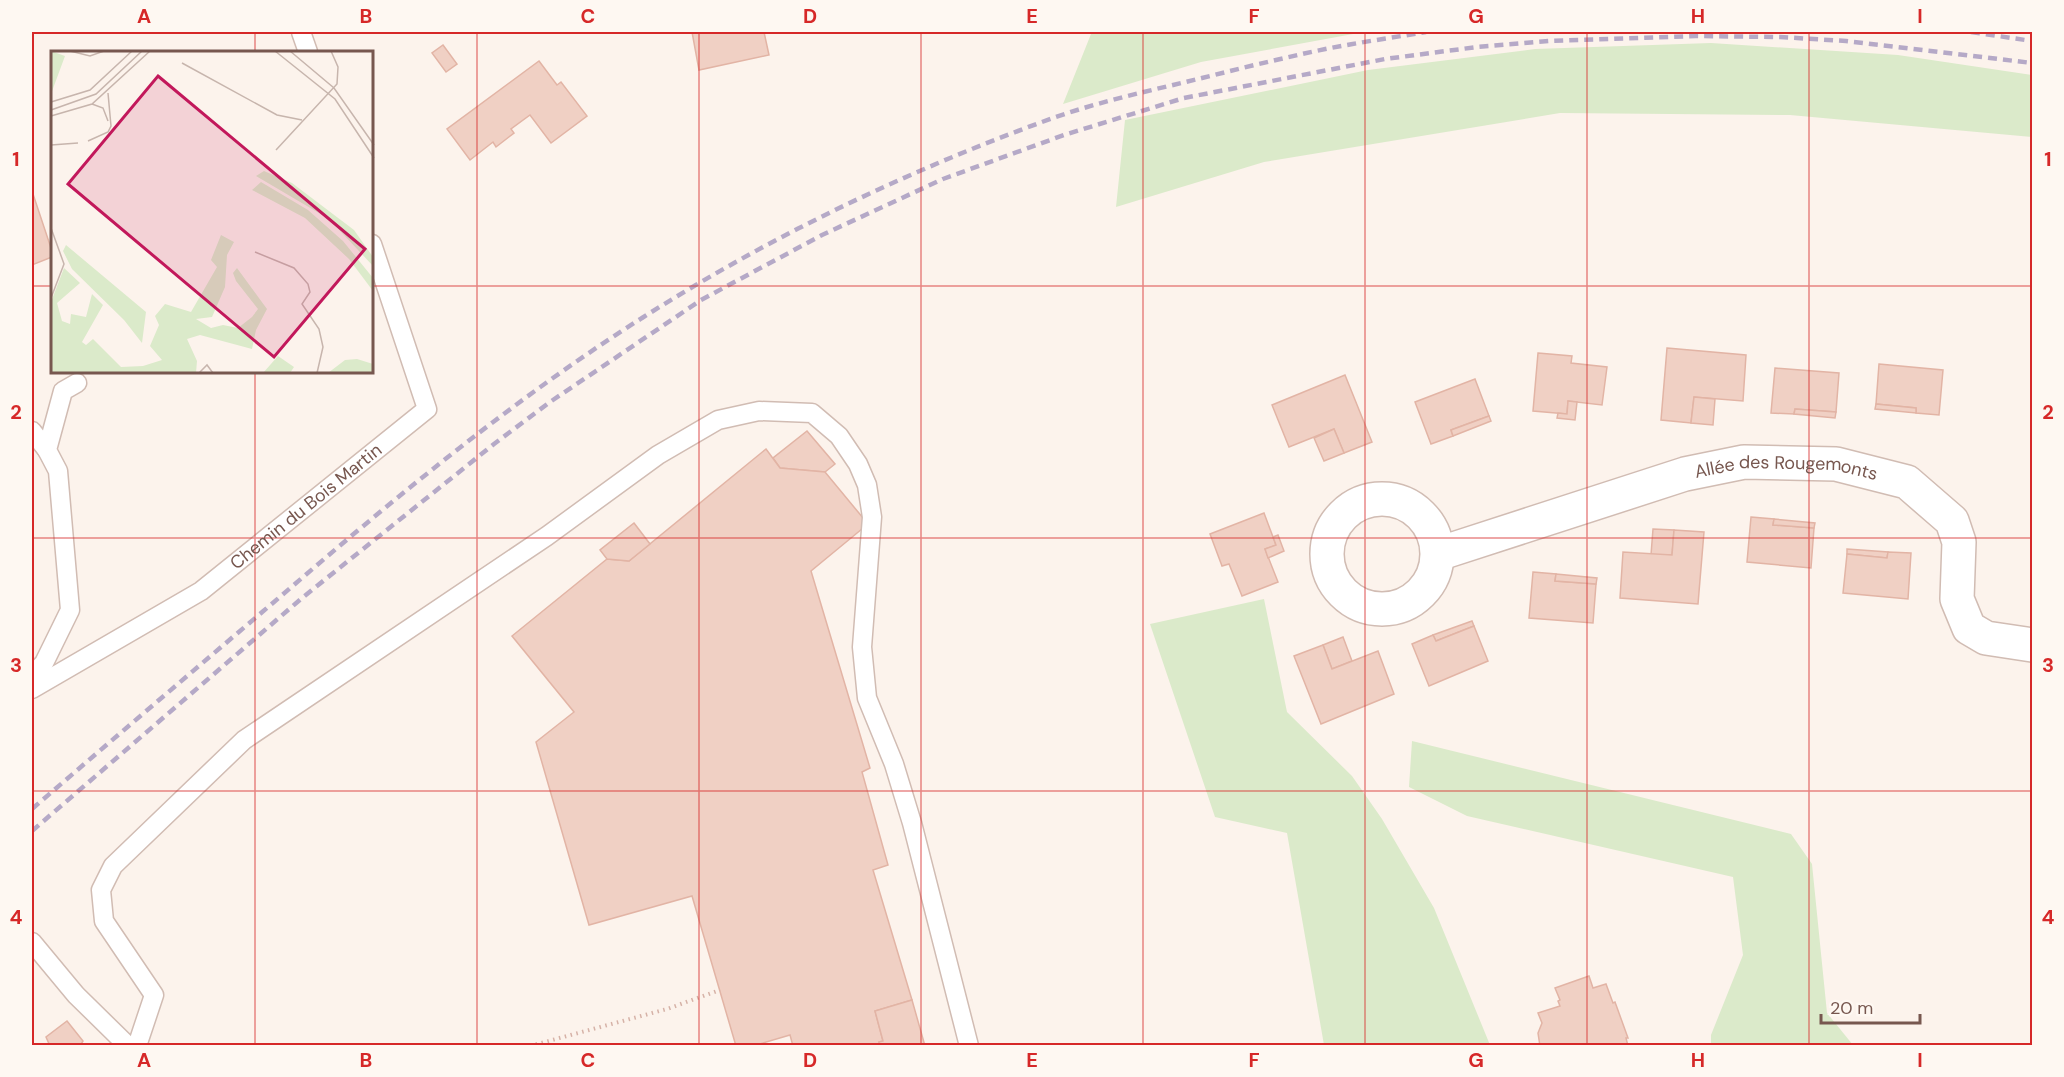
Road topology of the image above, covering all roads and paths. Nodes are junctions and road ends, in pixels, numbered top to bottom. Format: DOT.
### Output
graph roads {
  1 [pos="301,32"];
  2 [pos="308,51"];
  3 [pos="374,250"];
  4 [pos="77,383"];
  5 [pos="32,431"];
  6 [pos="47,450"];
  7 [pos="1438,554"];
  8 [pos="2032,645"];
  9 [pos="32,675"];
  10 [pos="32,689"];
  11 [pos="32,942"];
  12 [pos="720,990"];
  13 [pos="128,1046"];
  14 [pos="137,1046"];
  15 [pos="530,1046"];
  16 [pos="969,1046"];
  1 -- 2 [label="lane"];
  3 -- 10 [label="lane, Chemin du Bois Martin"];
  4 -- 6 [label="lane"];
  5 -- 6 [label="lane"];
  6 -- 9 [label="lane"];
  7 -- 8 [label="street, Allée des Rougemonts"];
  11 -- 13 [label="lane"];
  12 -- 15 [label="path"];
  14 -- 16 [label="lane"];
}
